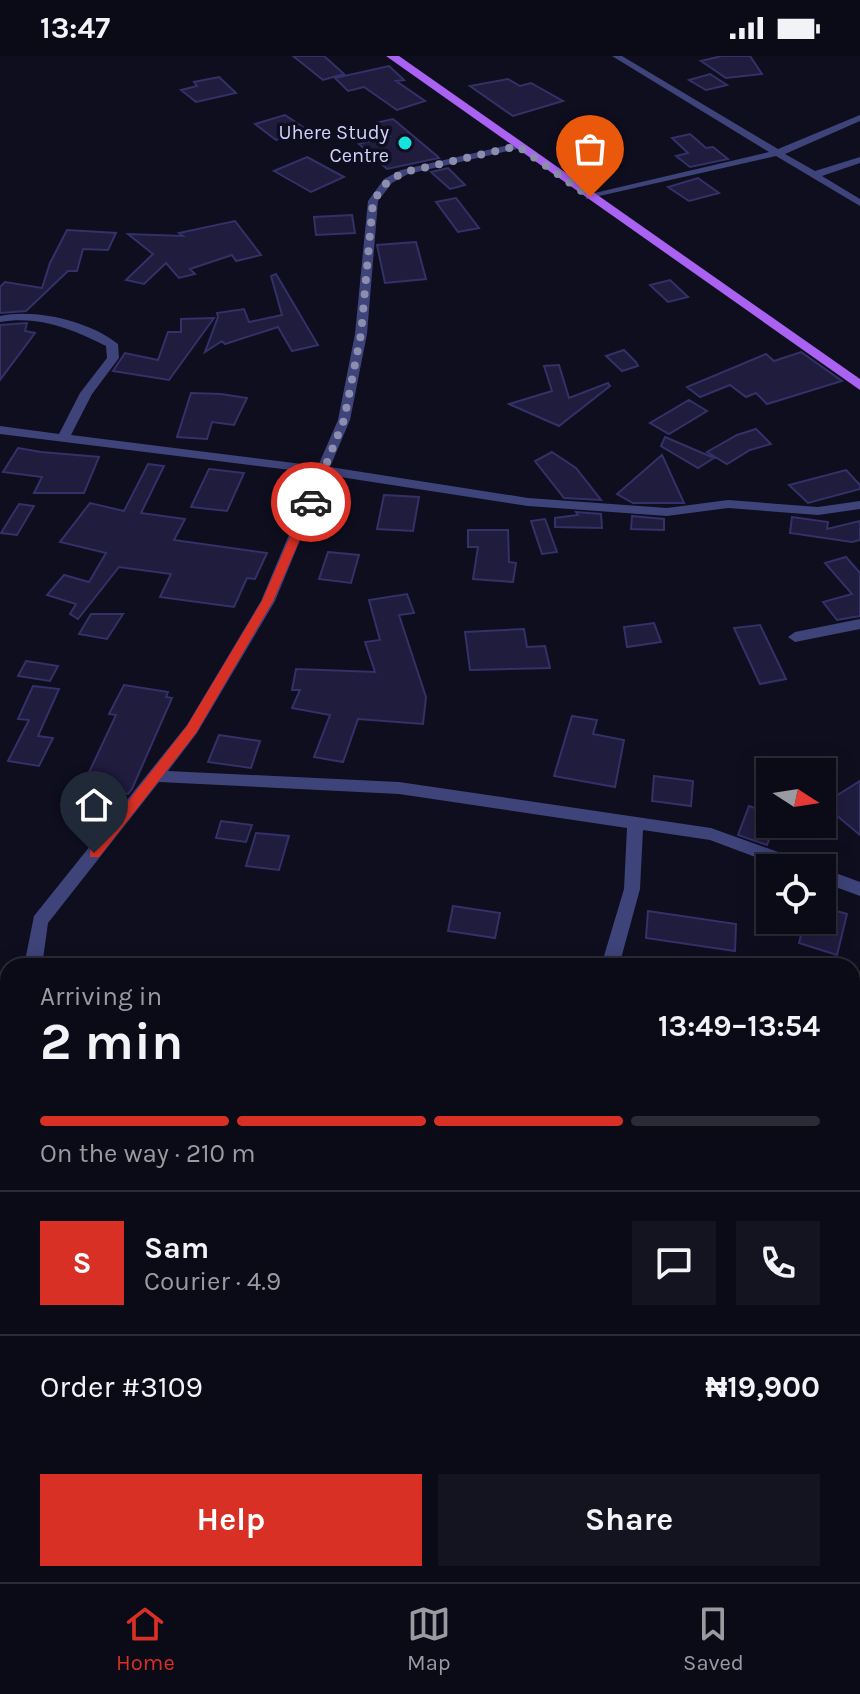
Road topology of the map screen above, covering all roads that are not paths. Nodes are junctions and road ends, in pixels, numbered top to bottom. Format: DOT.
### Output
graph roads {
  1 [pos="392,56"];
  2 [pos="616,56"];
  3 [pos="860,118"];
  4 [pos="518,146"];
  5 [pos="778,153"];
  6 [pos="860,160"];
  7 [pos="814,175"];
  8 [pos="590,197"];
  9 [pos="860,203"];
  10 [pos="0,319"];
  11 [pos="860,386"];
  12 [pos="0,430"];
  13 [pos="64,436"];
  14 [pos="322,470"];
  15 [pos="860,505"];
  16 [pos="860,624"];
  17 [pos="795,637"];
  18 [pos="157,776"];
  19 [pos="635,823"];
  20 [pos="765,854"];
  21 [pos="836,880"];
  22 [pos="860,889"];
  23 [pos="34,958"];
  24 [pos="612,958"];
  1 -- 4 [label="main road"];
  2 -- 5 [label="street"];
  3 -- 5 [label="street"];
  4 -- 8 [label="main road"];
  4 -- 14 [label="street"];
  5 -- 7 [label="street"];
  5 -- 8 [label="street"];
  6 -- 7 [label="street"];
  7 -- 9 [label="street"];
  8 -- 11 [label="main road"];
  10 -- 13 [label="street"];
  12 -- 13 [label="street"];
  13 -- 14 [label="street"];
  14 -- 15 [label="street"];
  14 -- 18 [label="street"];
  16 -- 17 [label="street"];
  18 -- 19 [label="street"];
  18 -- 23 [label="street"];
  19 -- 20 [label="street"];
  19 -- 24 [label="street"];
  21 -- 22 [label="street"];
}
